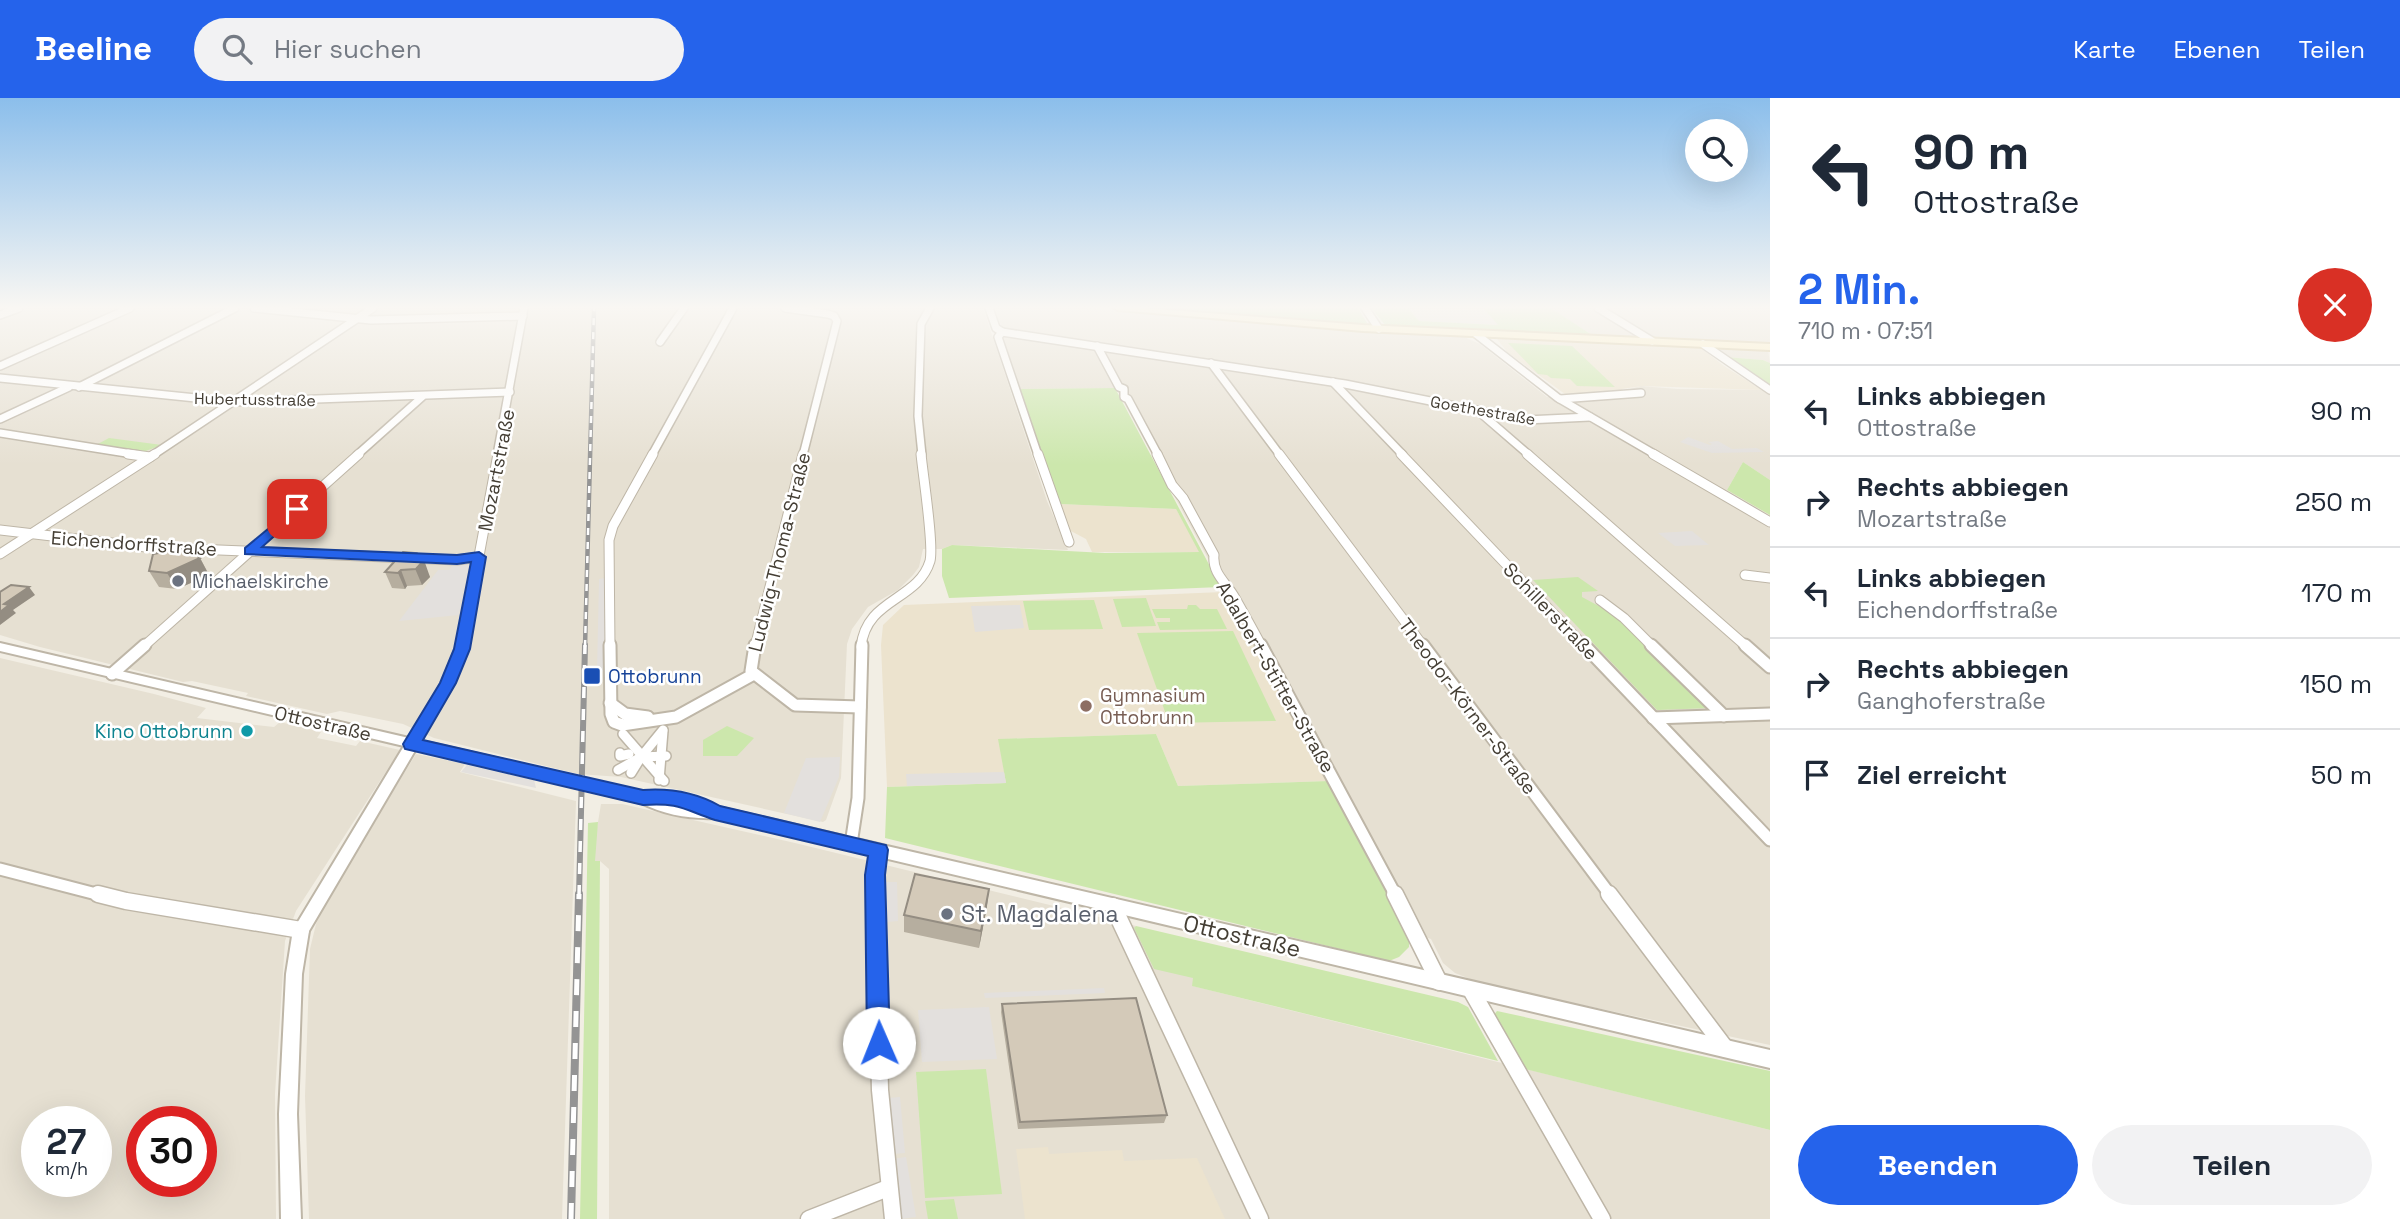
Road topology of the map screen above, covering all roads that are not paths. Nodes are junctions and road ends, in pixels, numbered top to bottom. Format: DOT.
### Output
graph roads {
  1 [pos="129,360"];
  2 [pos="296,360"];
  3 [pos="515,360"];
  4 [pos="703,360"];
  5 [pos="827,360"];
  6 [pos="920,360"];
  7 [pos="1005,360"];
  8 [pos="1105,360"];
  9 [pos="1193,360"];
  10 [pos="1510,360"];
  11 [pos="1727,360"];
  12 [pos="1211,363"];
  13 [pos="0,377"];
  14 [pos="1333,382"];
  15 [pos="75,387"];
  16 [pos="1770,390"];
  17 [pos="510,392"];
  18 [pos="1641,393"];
  19 [pos="422,397"];
  20 [pos="1560,399"];
  21 [pos="235,402"];
  22 [pos="1477,410"];
  23 [pos="1590,418"];
  24 [pos="0,419"];
  25 [pos="1526,420"];
  26 [pos="0,433"];
  27 [pos="1502,433"];
  28 [pos="150,457"];
  29 [pos="1770,522"];
  30 [pos="0,530"];
  31 [pos="29,535"];
  32 [pos="1069,542"];
  33 [pos="250,551"];
  34 [pos="0,554"];
  35 [pos="479,557"];
  36 [pos="1745,575"];
  37 [pos="1770,578"];
  38 [pos="1600,600"];
  39 [pos="0,647"];
  40 [pos="1770,667"];
  41 [pos="112,674"];
  42 [pos="754,674"];
  43 [pos="860,707"];
  44 [pos="1770,714"];
  45 [pos="1724,716"];
  46 [pos="1653,718"];
  47 [pos="662,724"];
  48 [pos="412,744"];
  49 [pos="664,757"];
  50 [pos="632,760"];
  51 [pos="618,770"];
  52 [pos="645,798"];
  53 [pos="715,812"];
  54 [pos="1770,840"];
  55 [pos="851,844"];
  56 [pos="879,850"];
  57 [pos="0,869"];
  58 [pos="1113,906"];
  59 [pos="301,930"];
  60 [pos="1439,982"];
  61 [pos="1471,989"];
  62 [pos="1726,1049"];
  63 [pos="1770,1059"];
  64 [pos="888,1188"];
  65 [pos="291,1219"];
  66 [pos="809,1219"];
  67 [pos="893,1219"];
  68 [pos="1260,1219"];
  69 [pos="1602,1219"];
  1 -- 15 [label="street"];
  2 -- 21 [label="street"];
  3 -- 17 [label="street, Mozartstraße"];
  4 -- 47 [label="street"];
  5 -- 42 [label="street, Ludwig-Thoma-Straße"];
  6 -- 43 [label="street"];
  7 -- 32 [label="street"];
  8 -- 60 [label="street, Adalbert-Stifter-Straße"];
  9 -- 12 [label="street, Goethestraße"];
  10 -- 20 [label="street"];
  11 -- 16 [label="street"];
  12 -- 14 [label="street, Goethestraße"];
  12 -- 62 [label="street, Theodor-Körner-Straße"];
  13 -- 15 [label="street, Hubertusstraße"];
  14 -- 22 [label="street, Goethestraße"];
  14 -- 46 [label="street, Schillerstraße"];
  15 -- 21 [label="street, Hubertusstraße"];
  15 -- 24 [label="street"];
  17 -- 19 [label="street, Hubertusstraße"];
  17 -- 35 [label="street, Mozartstraße"];
  18 -- 20 [label="street"];
  19 -- 21 [label="street, Hubertusstraße"];
  19 -- 33 [label="street"];
  20 -- 23 [label="street"];
  21 -- 28 [label="street"];
  22 -- 25 [label="street, Goethestraße"];
  22 -- 27 [label="street"];
  23 -- 25 [label="street, Goethestraße"];
  23 -- 29 [label="street"];
  25 -- 27 [label="street"];
  26 -- 28 [label="street"];
  27 -- 40 [label="street"];
  28 -- 31 [label="street"];
  30 -- 31 [label="street, Eichendorffstraße"];
  31 -- 33 [label="street, Eichendorffstraße"];
  31 -- 34 [label="street"];
  33 -- 35 [label="street, Eichendorffstraße"];
  33 -- 41 [label="street"];
  35 -- 48 [label="street, Mozartstraße"];
  36 -- 37 [label="street"];
  38 -- 45 [label="street"];
  39 -- 41 [label="street, Ottostraße"];
  41 -- 48 [label="street, Ottostraße"];
  42 -- 43 [label="street, Ludwig-Thoma-Straße"];
  42 -- 47 [label="street"];
  43 -- 55 [label="street"];
  44 -- 45 [label="street"];
  45 -- 46 [label="street"];
  46 -- 54 [label="street, Schillerstraße"];
  47 -- 49 [label="street"];
  47 -- 50 [label="street"];
  48 -- 52 [label="street, Ottostraße"];
  48 -- 59 [label="street"];
  49 -- 50 [label="street"];
  49 -- 50 [label="street"];
  50 -- 51 [label="street"];
  52 -- 53 [label="street, Ottostraße"];
  53 -- 55 [label="street, Ottostraße"];
  55 -- 56 [label="street, Ottostraße"];
  56 -- 58 [label="street, Ottostraße"];
  56 -- 64 [label="street"];
  57 -- 59 [label="street"];
  58 -- 60 [label="street, Ottostraße"];
  58 -- 68 [label="street"];
  59 -- 65 [label="street"];
  60 -- 61 [label="street, Ottostraße"];
  61 -- 62 [label="street, Ottostraße"];
  61 -- 69 [label="street"];
  62 -- 63 [label="street, Ottostraße"];
  64 -- 66 [label="street"];
  64 -- 67 [label="street"];
}
